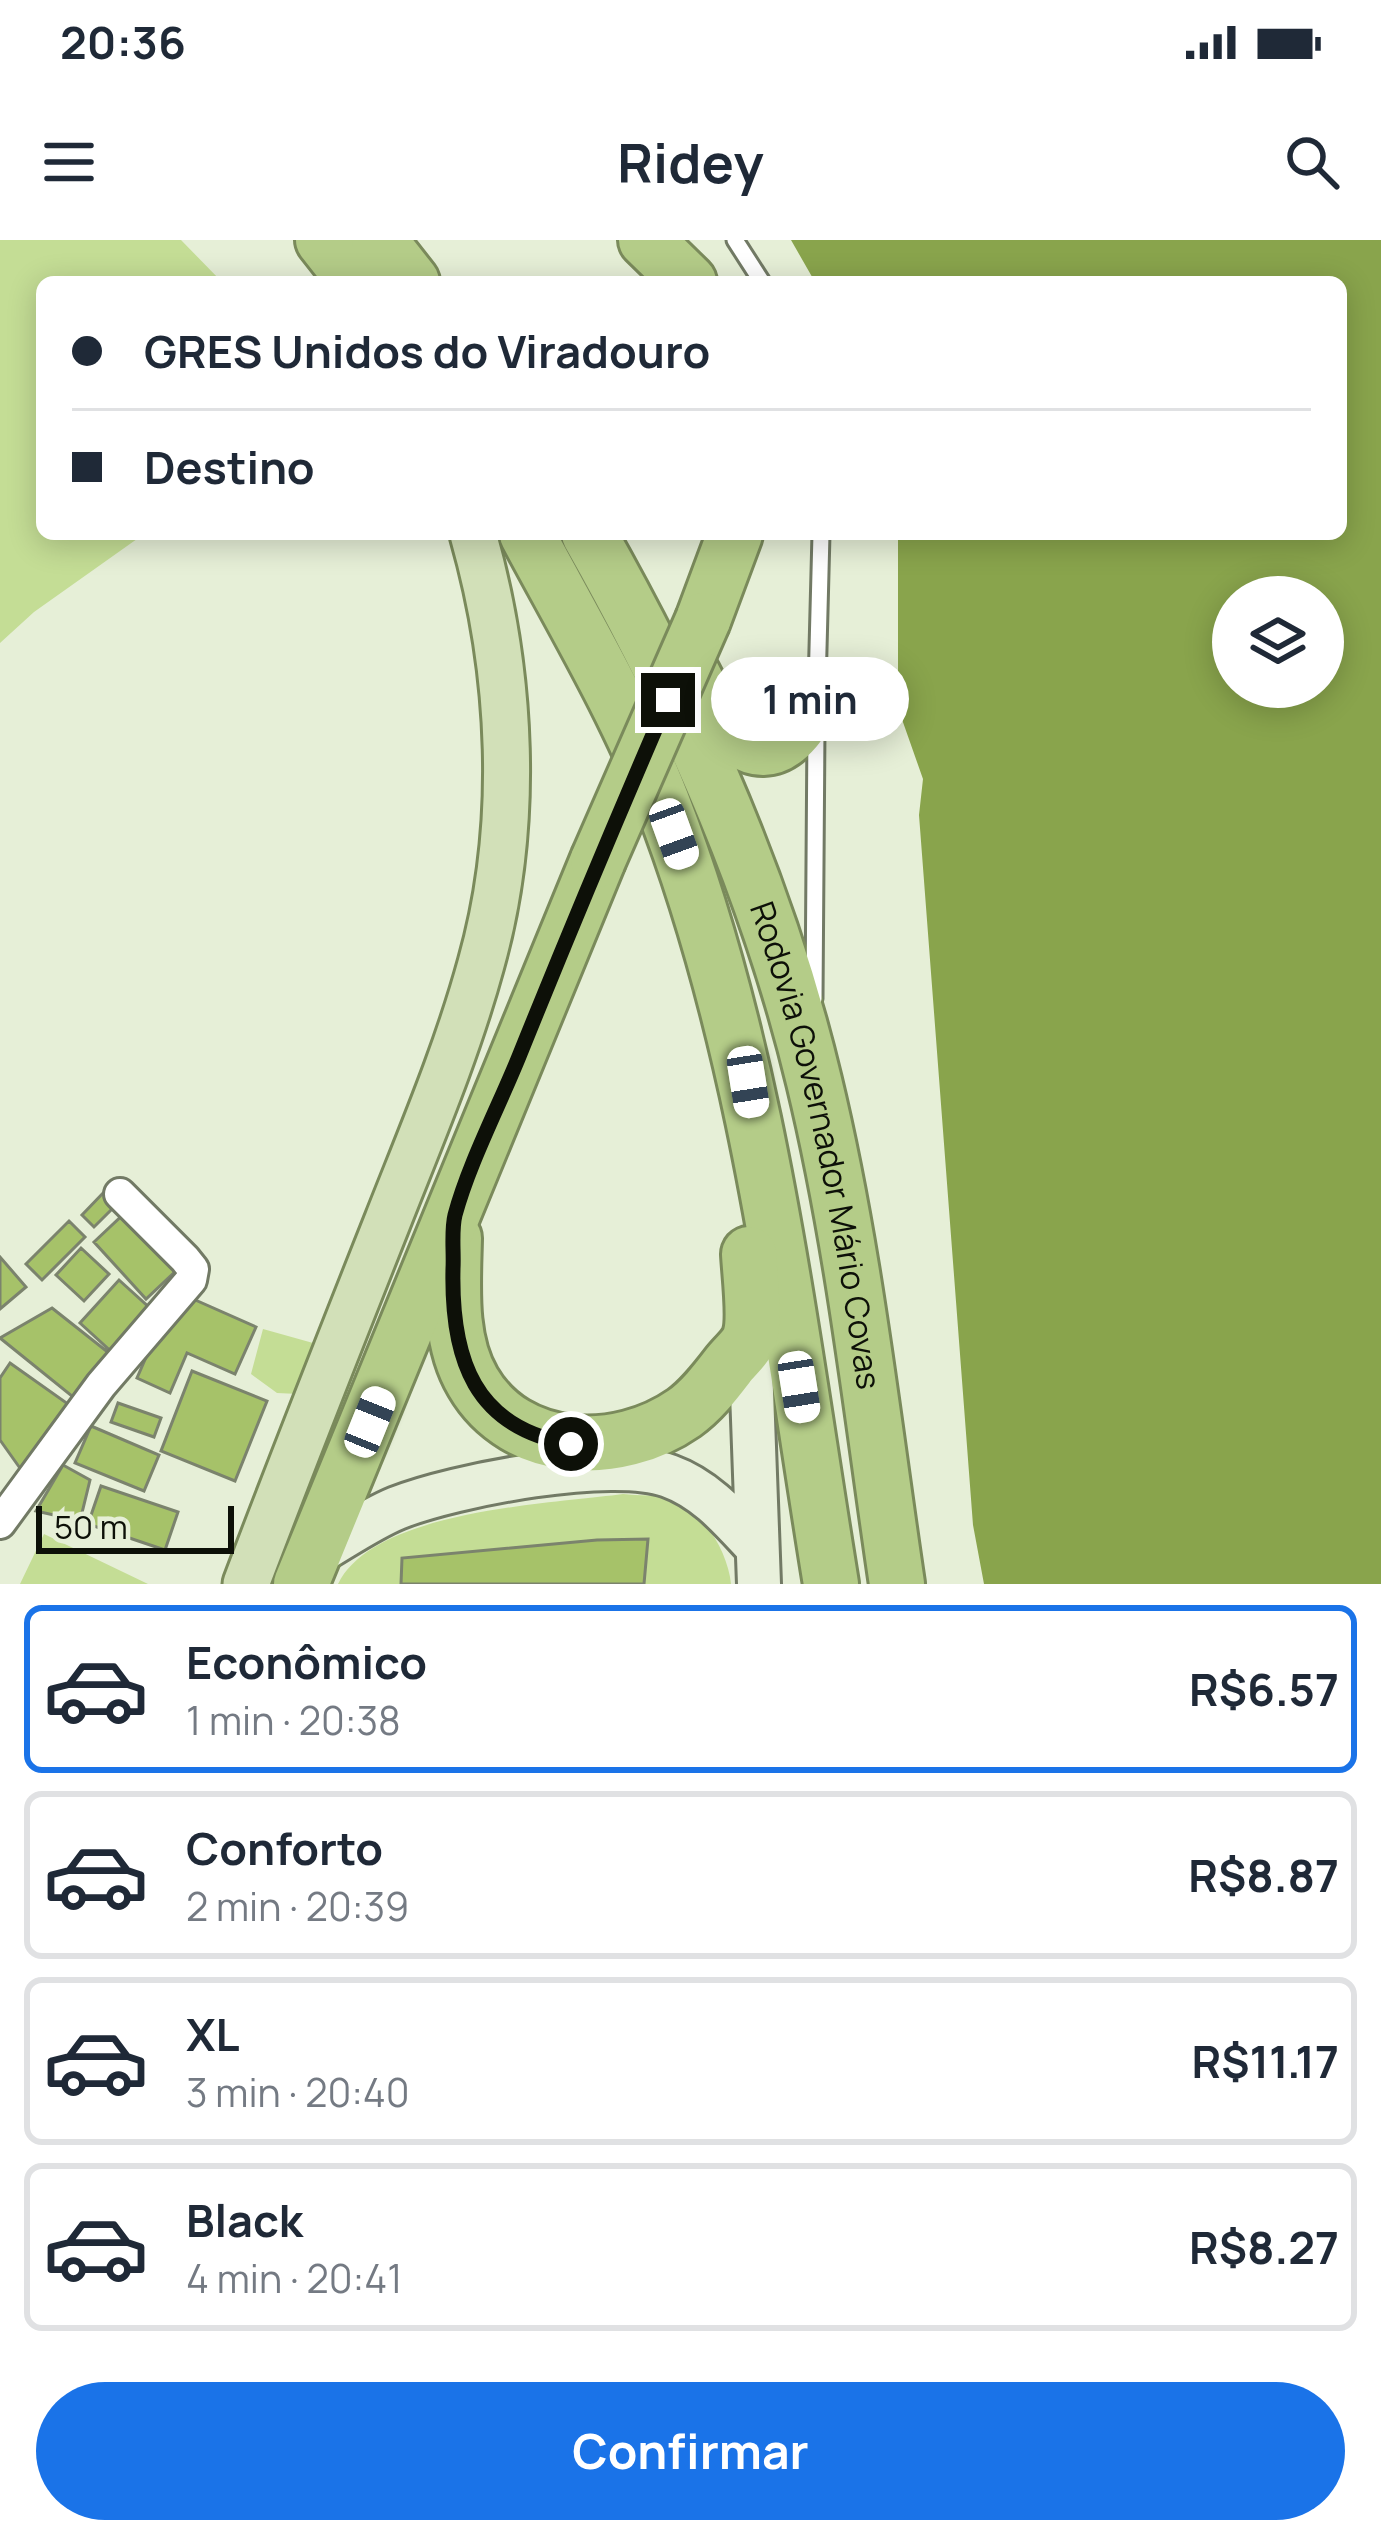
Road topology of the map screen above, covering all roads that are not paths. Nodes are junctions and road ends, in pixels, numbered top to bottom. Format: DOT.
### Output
graph roads {
  1 [pos="323,240"];
  2 [pos="379,240"];
  3 [pos="646,240"];
  4 [pos="735,240"];
  5 [pos="351,276"];
  6 [pos="407,276"];
  7 [pos="683,276"];
  8 [pos="758,276"];
  9 [pos="475,540"];
  10 [pos="530,540"];
  11 [pos="592,540"];
  12 [pos="617,540"];
  13 [pos="733,540"];
  14 [pos="821,540"];
  15 [pos="817,697"];
  16 [pos="814,1080"];
  17 [pos="748,1082"];
  18 [pos="120,1194"];
  19 [pos="454,1217"];
  20 [pos="750,1336"];
  21 [pos="0,1522"];
  22 [pos="757,1564"];
  23 [pos="309,1568"];
  24 [pos="246,1584"];
  25 [pos="831,1584"];
  26 [pos="897,1584"];
  1 -- 5 [label="highway"];
  2 -- 6 [label="highway"];
  3 -- 7 [label="highway"];
  4 -- 8 [label="lane"];
  9 -- 24 [label="main road"];
  10 -- 17 [label="highway, Rodovia Governador Mário Covas"];
  11 -- 16 [label="highway, Rodovia Governador Mário Covas"];
  12 -- 15 [label="highway"];
  13 -- 19 [label="highway, bridge"];
  14 -- 15 [label="lane"];
  15 -- 16 [label="lane"];
  16 -- 26 [label="highway, Rodovia Governador Mário Covas"];
  17 -- 20 [label="highway"];
  17 -- 25 [label="highway, Rodovia Governador Mário Covas"];
  18 -- 21 [label="street"];
  19 -- 20 [label="highway"];
  19 -- 23 [label="highway"];
  20 -- 22 [label="main road"];
  22 -- 23 [label="main road"];
}
